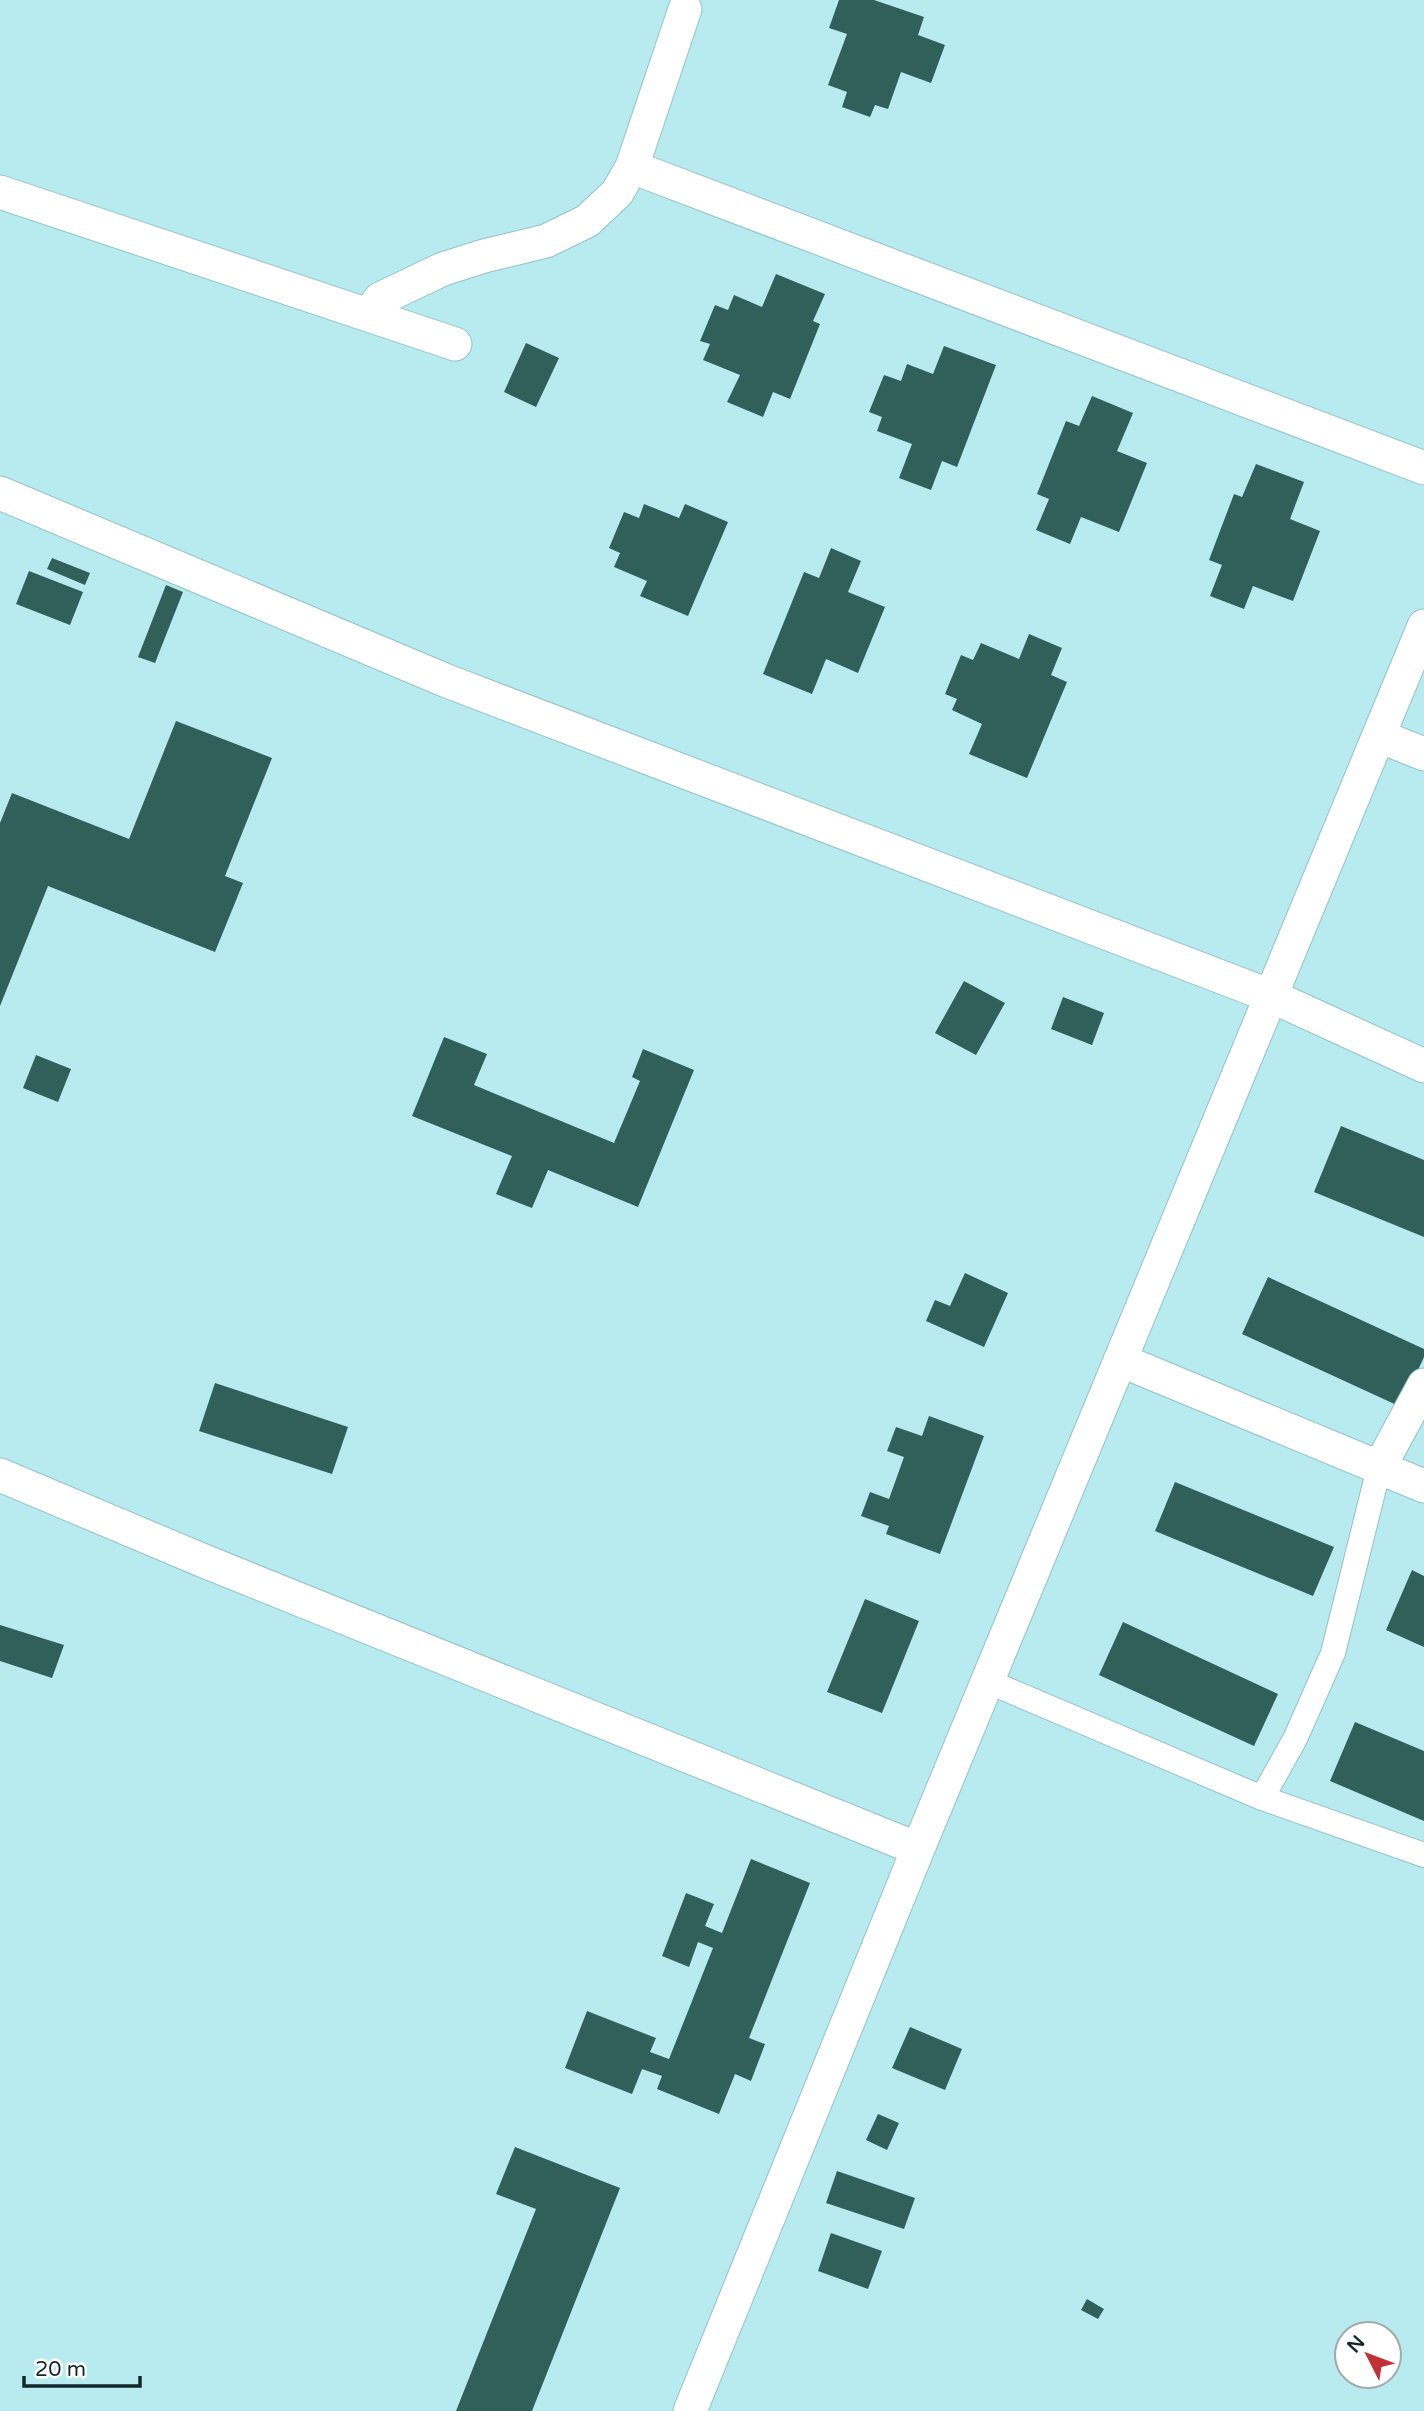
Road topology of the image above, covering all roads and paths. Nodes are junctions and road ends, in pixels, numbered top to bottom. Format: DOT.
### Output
graph roads {
  1 [pos="685,9"];
  2 [pos="632,167"];
  3 [pos="0,192"];
  4 [pos="369,314"];
  5 [pos="455,344"];
  6 [pos="1424,468"];
  7 [pos="0,493"];
  8 [pos="1424,626"];
  9 [pos="1379,736"];
  10 [pos="1424,754"];
  11 [pos="1271,996"];
  12 [pos="1424,1066"];
  13 [pos="1120,1360"];
  14 [pos="1424,1385"];
  15 [pos="1379,1468"];
  16 [pos="0,1475"];
  17 [pos="1424,1486"];
  18 [pos="987,1681"];
  19 [pos="1262,1798"];
  20 [pos="918,1849"];
  21 [pos="1424,1856"];
  22 [pos="690,2411"];
  1 -- 2 [label="street"];
  2 -- 4 [label="street"];
  2 -- 6 [label="street"];
  3 -- 4 [label="street"];
  4 -- 5 [label="street"];
  7 -- 11 [label="street"];
  8 -- 9 [label="street"];
  9 -- 10 [label="street"];
  9 -- 11 [label="street"];
  11 -- 12 [label="street"];
  11 -- 13 [label="street"];
  13 -- 15 [label="street"];
  13 -- 18 [label="street"];
  14 -- 15 [label="street"];
  15 -- 17 [label="street"];
  15 -- 19 [label="street"];
  16 -- 20 [label="street"];
  18 -- 19 [label="street"];
  18 -- 20 [label="street"];
  19 -- 21 [label="street"];
  20 -- 22 [label="street"];
}
